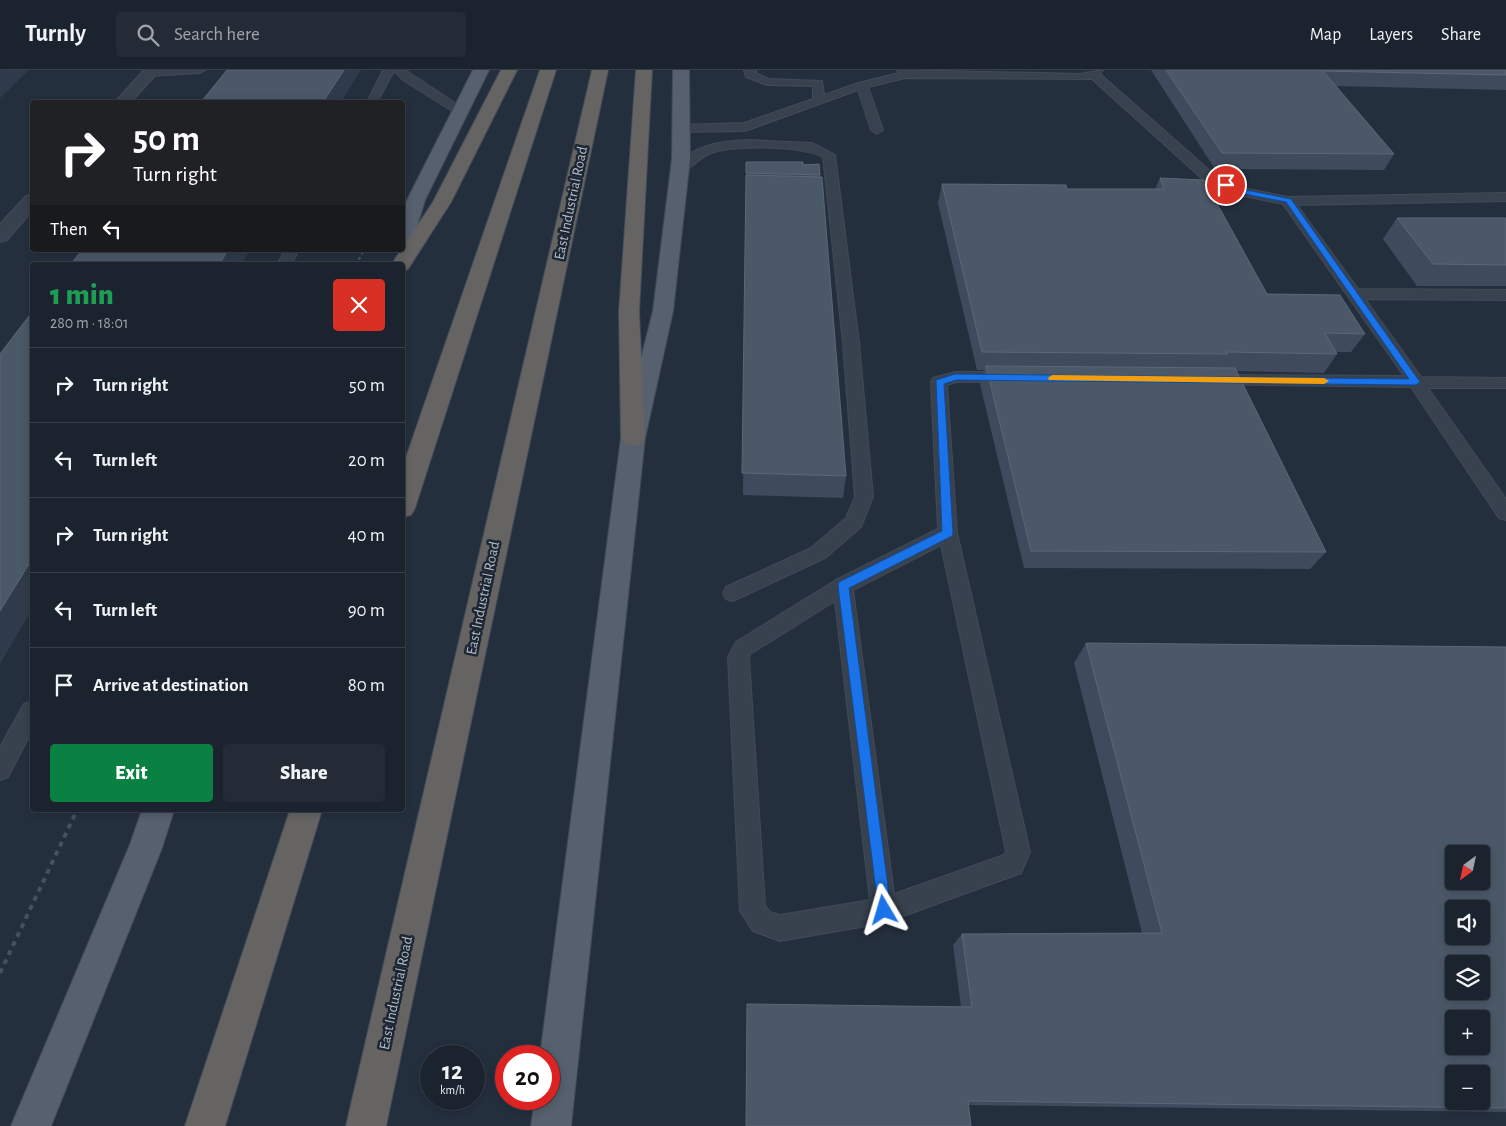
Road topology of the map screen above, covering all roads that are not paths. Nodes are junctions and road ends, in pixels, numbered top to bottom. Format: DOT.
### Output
graph roads {
  1 [pos="199,70"];
  2 [pos="389,70"];
  3 [pos="399,70"];
  4 [pos="481,70"];
  5 [pos="509,70"];
  6 [pos="548,70"];
  7 [pos="600,70"];
  8 [pos="644,70"];
  9 [pos="682,70"];
  10 [pos="750,70"];
  11 [pos="816,70"];
  12 [pos="151,72"];
  13 [pos="904,72"];
  14 [pos="1096,72"];
  15 [pos="818,83"];
  16 [pos="862,85"];
  17 [pos="819,99"];
  18 [pos="124,100"];
  19 [pos="373,100"];
  20 [pos="461,111"];
  21 [pos="681,129"];
  22 [pos="877,130"];
  23 [pos="680,168"];
  24 [pos="1506,197"];
  25 [pos="1288,201"];
  26 [pos="30,202"];
  27 [pos="405,234"];
  28 [pos="0,236"];
  29 [pos="403,262"];
  30 [pos="1354,294"];
  31 [pos="1506,295"];
  32 [pos="1024,377"];
  33 [pos="1200,380"];
  34 [pos="1416,382"];
  35 [pos="1506,383"];
  36 [pos="633,438"];
  37 [pos="405,499"];
  38 [pos="1506,513"];
  39 [pos="948,533"];
  40 [pos="843,586"];
  41 [pos="733,593"];
  42 [pos="30,716"];
  43 [pos="0,769"];
  44 [pos="157,812"];
  45 [pos="305,812"];
  46 [pos="884,910"];
  47 [pos="31,1126"];
  48 [pos="205,1126"];
  49 [pos="366,1126"];
  50 [pos="551,1126"];
  1 -- 12 [label="lane"];
  2 -- 19 [label="lane"];
  3 -- 20 [label="lane"];
  4 -- 20 [label="main road"];
  5 -- 29 [label="highway"];
  6 -- 37 [label="highway"];
  7 -- 49 [label="highway, East Industrial Road"];
  8 -- 36 [label="highway"];
  9 -- 21 [label="main road"];
  10 -- 15 [label="lane"];
  11 -- 15 [label="lane"];
  12 -- 18 [label="street"];
  13 -- 14 [label="lane"];
  13 -- 16 [label="lane"];
  14 -- 25 [label="lane"];
  15 -- 17 [label="lane"];
  16 -- 17 [label="lane"];
  16 -- 22 [label="lane"];
  17 -- 21 [label="lane"];
  20 -- 27 [label="main road"];
  21 -- 23 [label="main road"];
  23 -- 36 [label="main road"];
  23 -- 41 [label="lane"];
  24 -- 25 [label="lane"];
  25 -- 30 [label="lane"];
  26 -- 28 [label="street"];
  30 -- 31 [label="lane"];
  30 -- 34 [label="lane"];
  32 -- 39 [label="lane"];
  33 -- 34 [label="lane"];
  34 -- 35 [label="lane"];
  34 -- 38 [label="lane"];
  36 -- 50 [label="main road"];
  39 -- 40 [label="lane"];
  39 -- 46 [label="lane"];
  40 -- 46 [label="lane"];
  40 -- 46 [label="lane"];
  42 -- 43 [label="lane"];
  44 -- 47 [label="main road"];
  45 -- 48 [label="highway"];
}
